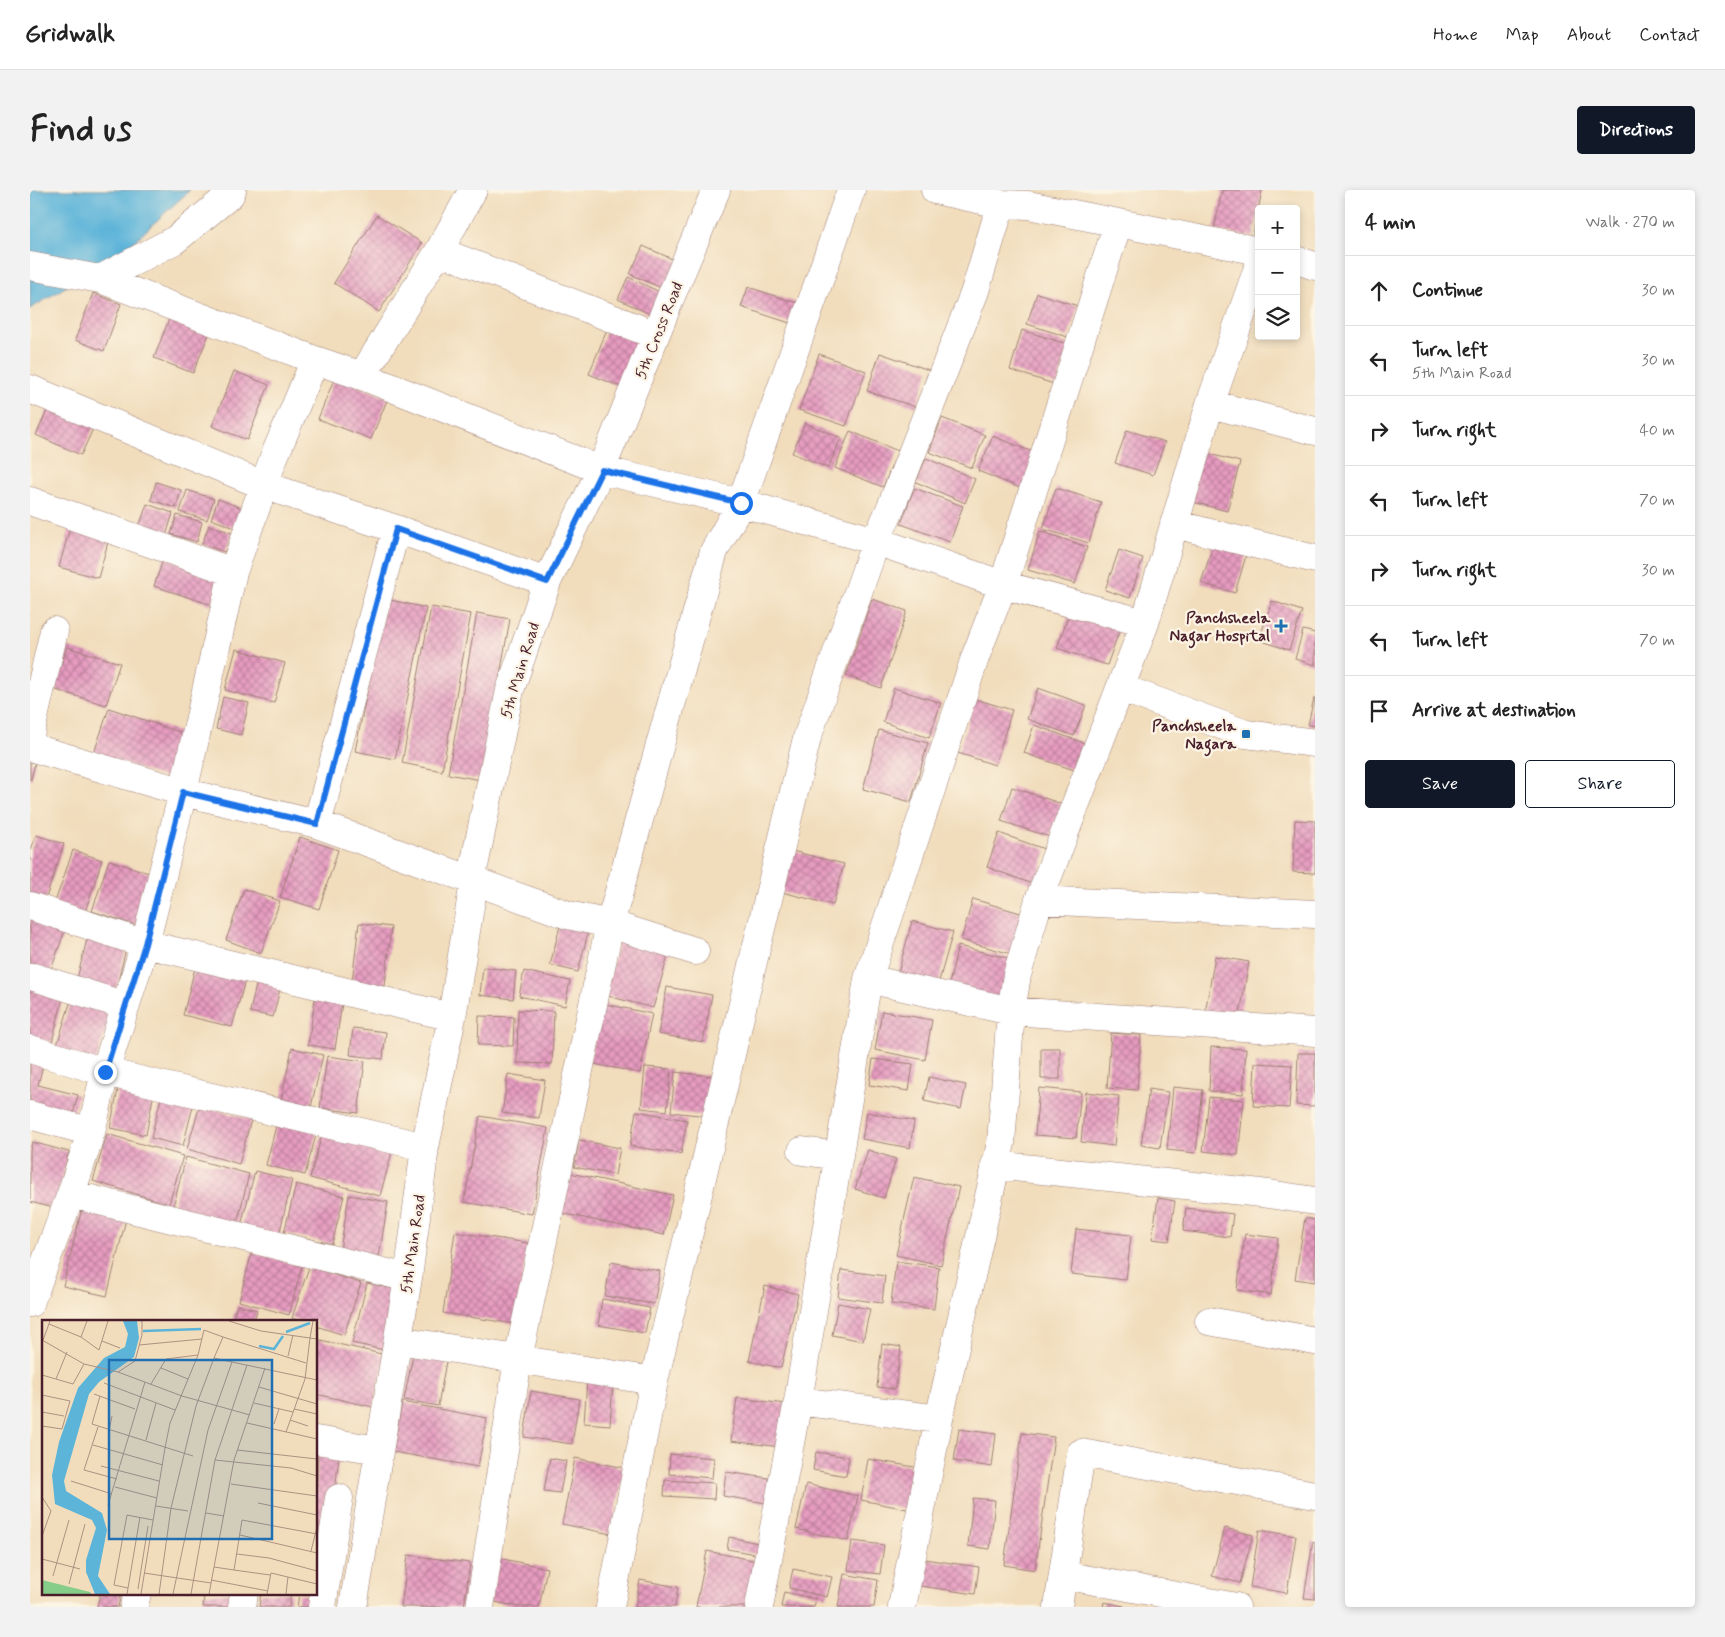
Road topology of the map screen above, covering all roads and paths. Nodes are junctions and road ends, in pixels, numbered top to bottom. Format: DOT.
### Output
graph roads {
  1 [pos="232,190"];
  2 [pos="473,190"];
  3 [pos="716,190"];
  4 [pos="851,190"];
  5 [pos="935,190"];
  6 [pos="1001,204"];
  7 [pos="1118,223"];
  8 [pos="1255,250"];
  9 [pos="439,251"];
  10 [pos="1300,261"];
  11 [pos="30,266"];
  12 [pos="1315,266"];
  13 [pos="1255,276"];
  14 [pos="100,279"];
  15 [pos="655,335"];
  16 [pos="315,360"];
  17 [pos="362,376"];
  18 [pos="30,388"];
  19 [pos="1210,404"];
  20 [pos="1315,431"];
  21 [pos="602,470"];
  22 [pos="263,485"];
  23 [pos="30,501"];
  24 [pos="741,503"];
  25 [pos="1174,524"];
  26 [pos="396,529"];
  27 [pos="876,541"];
  28 [pos="1315,559"];
  29 [pos="233,572"];
  30 [pos="547,582"];
  31 [pos="1003,585"];
  32 [pos="1145,622"];
  33 [pos="54,631"];
  34 [pos="1121,688"];
  35 [pos="30,735"];
  36 [pos="1315,743"];
  37 [pos="30,747"];
  38 [pos="183,792"];
  39 [pos="317,824"];
  40 [pos="472,882"];
  41 [pos="1039,900"];
  42 [pos="30,906"];
  43 [pos="1315,914"];
  44 [pos="610,924"];
  45 [pos="145,944"];
  46 [pos="695,951"];
  47 [pos="34,977"];
  48 [pos="868,978"];
  49 [pos="126,1006"];
  50 [pos="1011,1011"];
  51 [pos="452,1017"];
  52 [pos="1315,1032"];
  53 [pos="30,1049"];
  54 [pos="105,1072"];
  55 [pos="30,1115"];
  56 [pos="91,1132"];
  57 [pos="425,1147"];
  58 [pos="802,1150"];
  59 [pos="839,1156"];
  60 [pos="996,1166"];
  61 [pos="71,1194"];
  62 [pos="1315,1201"];
  63 [pos="41,1244"];
  64 [pos="408,1278"];
  65 [pos="30,1303"];
  66 [pos="1208,1321"];
  67 [pos="398,1340"];
  68 [pos="1315,1341"];
  69 [pos="518,1359"];
  70 [pos="654,1381"];
  71 [pos="798,1401"];
  72 [pos="939,1419"];
  73 [pos="318,1440"];
  74 [pos="379,1450"];
  75 [pos="1315,1495"];
  76 [pos="339,1498"];
  77 [pos="1063,1575"];
  78 [pos="137,1594"];
  79 [pos="244,1594"];
  80 [pos="134,1607"];
  81 [pos="242,1607"];
  82 [pos="322,1607"];
  83 [pos="353,1607"];
  84 [pos="480,1607"];
  85 [pos="610,1607"];
  86 [pos="759,1607"];
  87 [pos="902,1607"];
  88 [pos="1058,1607"];
  89 [pos="1236,1607"];
  1 -- 14 [label="street"];
  2 -- 9 [label="street"];
  3 -- 15 [label="street, 5th Cross Road"];
  4 -- 24 [label="street"];
  5 -- 6 [label="street"];
  6 -- 7 [label="street"];
  6 -- 27 [label="street"];
  7 -- 8 [label="street"];
  7 -- 31 [label="street"];
  9 -- 15 [label="street"];
  9 -- 17 [label="street"];
  10 -- 12 [label="street"];
  11 -- 14 [label="street"];
  13 -- 19 [label="street"];
  14 -- 16 [label="street"];
  15 -- 21 [label="street, 5th Cross Road"];
  16 -- 17 [label="street"];
  16 -- 22 [label="street"];
  17 -- 21 [label="street"];
  18 -- 22 [label="street"];
  19 -- 20 [label="street"];
  19 -- 25 [label="street"];
  21 -- 24 [label="street"];
  21 -- 30 [label="street, 5th Main Road"];
  22 -- 26 [label="street"];
  22 -- 29 [label="street"];
  23 -- 29 [label="street"];
  24 -- 27 [label="street"];
  24 -- 44 [label="street"];
  25 -- 28 [label="street"];
  25 -- 32 [label="street"];
  26 -- 30 [label="street"];
  26 -- 39 [label="street"];
  27 -- 31 [label="street"];
  27 -- 70 [label="street"];
  29 -- 38 [label="street"];
  30 -- 40 [label="street, 5th Main Road"];
  31 -- 32 [label="street"];
  31 -- 48 [label="street"];
  32 -- 34 [label="street"];
  33 -- 35 [label="street"];
  34 -- 36 [label="street"];
  34 -- 41 [label="street"];
  37 -- 38 [label="street"];
  38 -- 39 [label="street"];
  38 -- 45 [label="street"];
  39 -- 40 [label="street"];
  40 -- 44 [label="street"];
  40 -- 51 [label="street, 5th Main Road"];
  41 -- 43 [label="street"];
  41 -- 50 [label="street"];
  42 -- 45 [label="street"];
  44 -- 46 [label="street"];
  44 -- 69 [label="street"];
  45 -- 49 [label="street"];
  45 -- 51 [label="street"];
  47 -- 49 [label="street"];
  48 -- 50 [label="street"];
  48 -- 59 [label="street"];
  49 -- 54 [label="street"];
  50 -- 52 [label="street"];
  50 -- 60 [label="street"];
  51 -- 57 [label="street, 5th Main Road"];
  53 -- 54 [label="street"];
  54 -- 56 [label="street"];
  54 -- 57 [label="street"];
  55 -- 56 [label="street"];
  56 -- 61 [label="street"];
  57 -- 64 [label="street, 5th Main Road"];
  58 -- 59 [label="street"];
  59 -- 71 [label="street"];
  60 -- 62 [label="street"];
  60 -- 72 [label="street"];
  61 -- 63 [label="street"];
  61 -- 64 [label="street"];
  63 -- 65 [label="street"];
  64 -- 67 [label="street, 5th Main Road"];
  66 -- 68 [label="street"];
  67 -- 69 [label="street"];
  67 -- 74 [label="street, 5th Main Road"];
  69 -- 70 [label="street"];
  69 -- 84 [label="street"];
  70 -- 85 [label="street"];
  71 -- 72 [label="street"];
  71 -- 86 [label="street"];
  72 -- 87 [label="street"];
  73 -- 74 [label="street"];
  74 -- 83 [label="street, 5th Main Road"];
  75 -- 77 [label="street"];
  76 -- 82 [label="street"];
  77 -- 88 [label="street"];
  77 -- 89 [label="street"];
  78 -- 80 [label="street"];
  79 -- 81 [label="street"];
}
